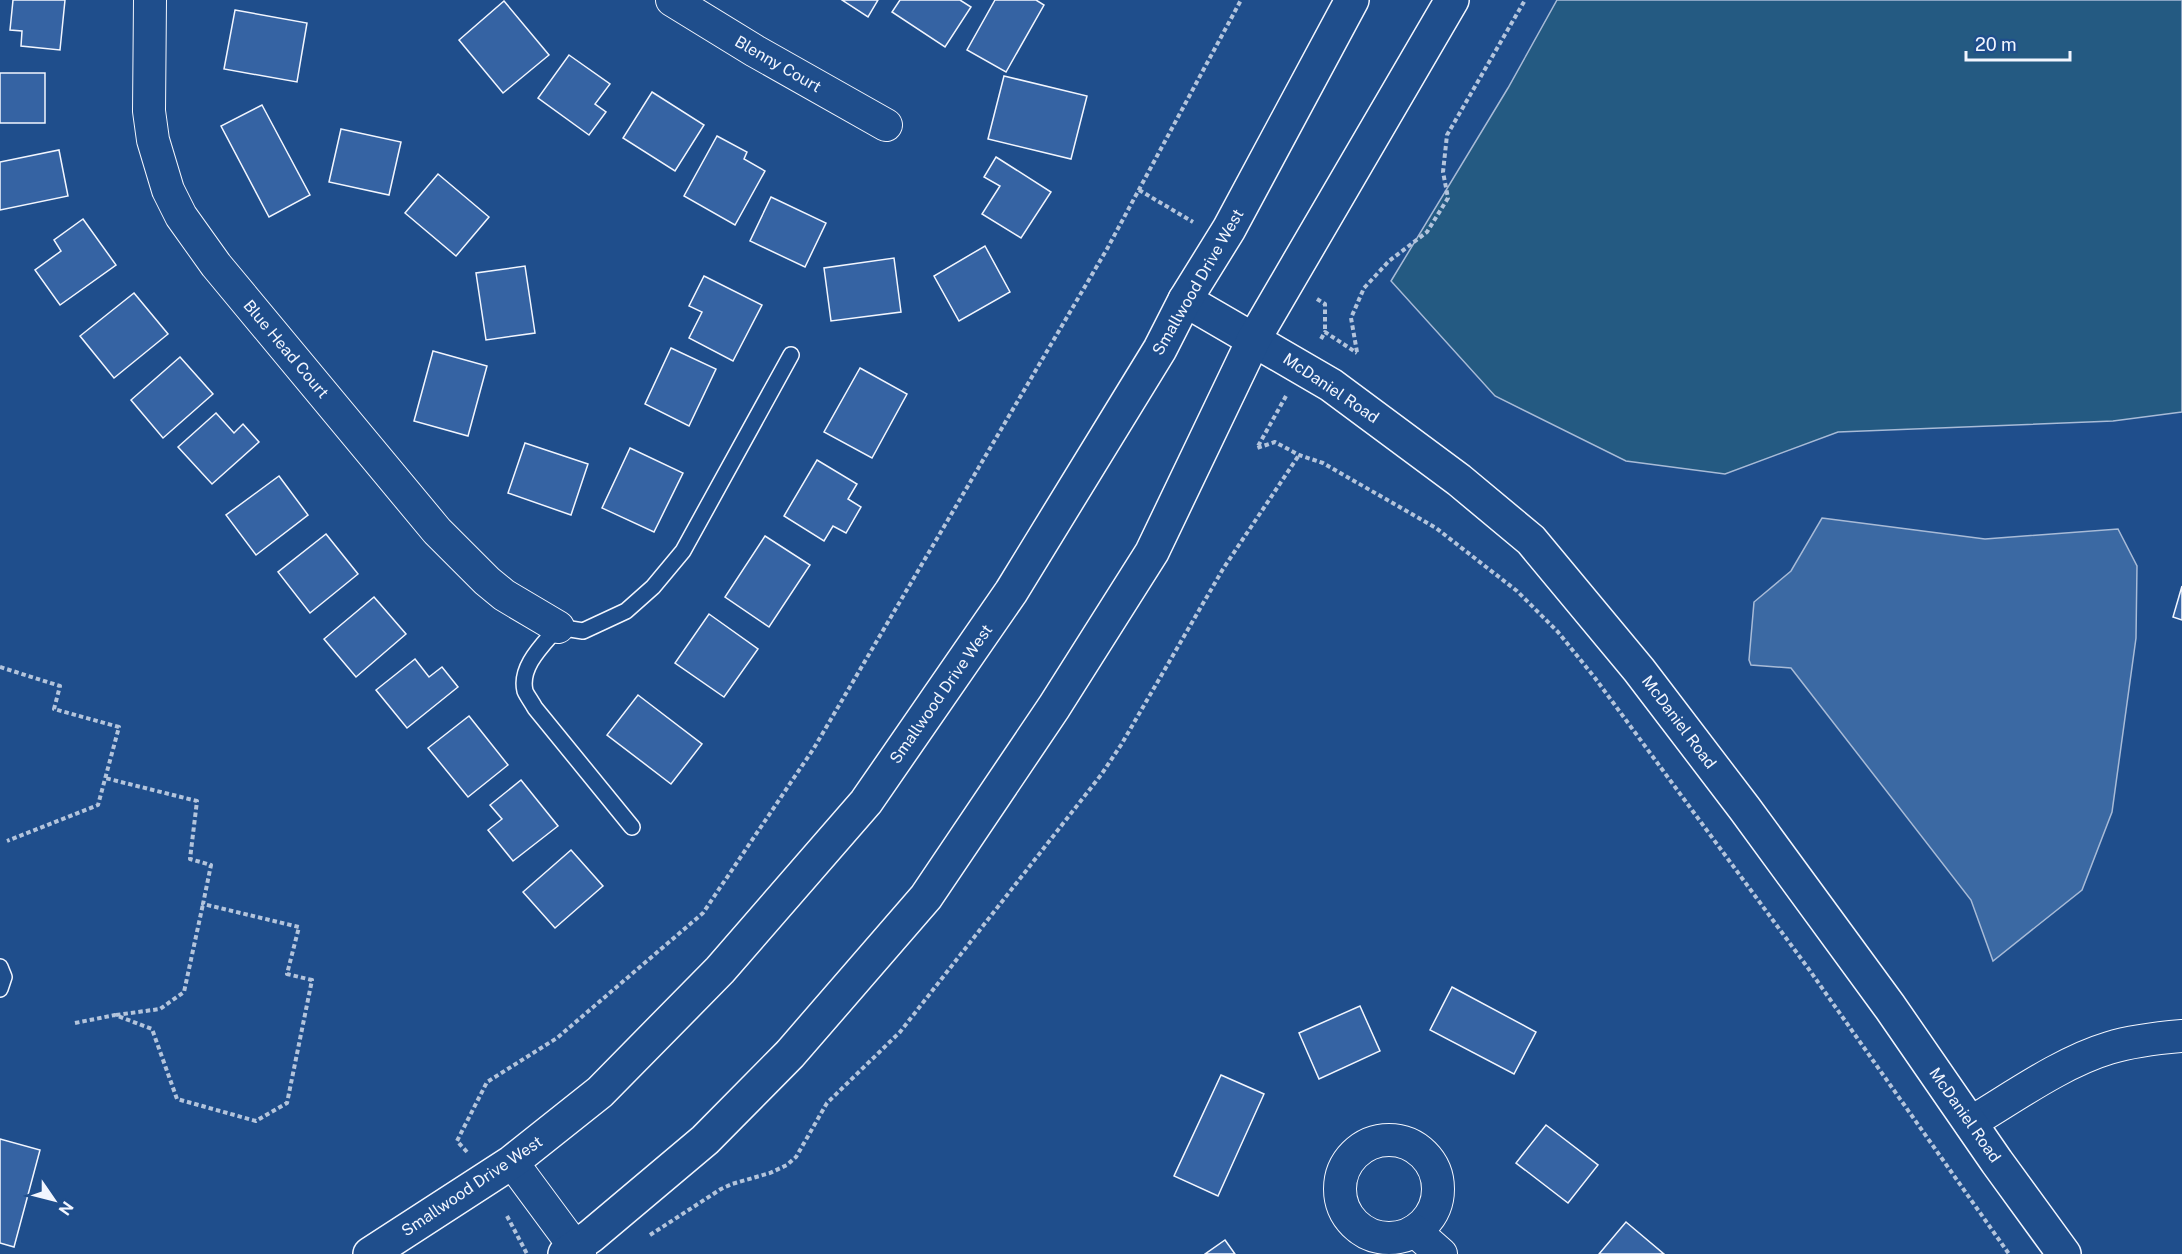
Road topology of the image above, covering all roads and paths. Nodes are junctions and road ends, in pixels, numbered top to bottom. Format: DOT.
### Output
graph roads {
  1 [pos="150,0"];
  2 [pos="672,0"];
  3 [pos="1241,0"];
  4 [pos="1352,0"];
  5 [pos="1452,0"];
  6 [pos="1525,0"];
  7 [pos="886,125"];
  8 [pos="1185,300"];
  9 [pos="1254,339"];
  10 [pos="1357,353"];
  11 [pos="791,355"];
  12 [pos="1275,442"];
  13 [pos="1299,455"];
  14 [pos="558,627"];
  15 [pos="0,667"];
  16 [pos="105,778"];
  17 [pos="632,827"];
  18 [pos="7,842"];
  19 [pos="203,904"];
  20 [pos="0,967"];
  21 [pos="0,989"];
  22 [pos="116,1015"];
  23 [pos="75,1023"];
  24 [pos="2182,1036"];
  25 [pos="1970,1123"];
  26 [pos="457,1141"];
  27 [pos="512,1162"];
  28 [pos="1415,1231"];
  29 [pos="642,1240"];
  30 [pos="573,1252"];
  31 [pos="370,1254"];
  32 [pos="1441,1254"];
  33 [pos="2009,1254"];
  34 [pos="2064,1254"];
  1 -- 14 [label="street, Blue Head Court"];
  2 -- 7 [label="street, Blenny Court"];
  3 -- 26 [label="path"];
  4 -- 8 [label="main road, Smallwood Drive West"];
  5 -- 9 [label="main road"];
  6 -- 10 [label="path"];
  8 -- 9 [label="main road, McDaniel Road"];
  8 -- 27 [label="main road, Smallwood Drive West"];
  9 -- 25 [label="main road, McDaniel Road"];
  9 -- 30 [label="main road"];
  11 -- 14 [label="lane"];
  12 -- 13 [label="path"];
  13 -- 29 [label="path"];
  13 -- 33 [label="path"];
  14 -- 17 [label="lane"];
  15 -- 16 [label="path"];
  16 -- 18 [label="path"];
  16 -- 19 [label="path"];
  19 -- 22 [label="path"];
  19 -- 22 [label="path"];
  20 -- 21 [label="lane"];
  22 -- 23 [label="path"];
  24 -- 25 [label="street"];
  25 -- 34 [label="main road, McDaniel Road"];
  27 -- 30 [label="street"];
  27 -- 31 [label="main road, Smallwood Drive West"];
  28 -- 32 [label="street"];
}
